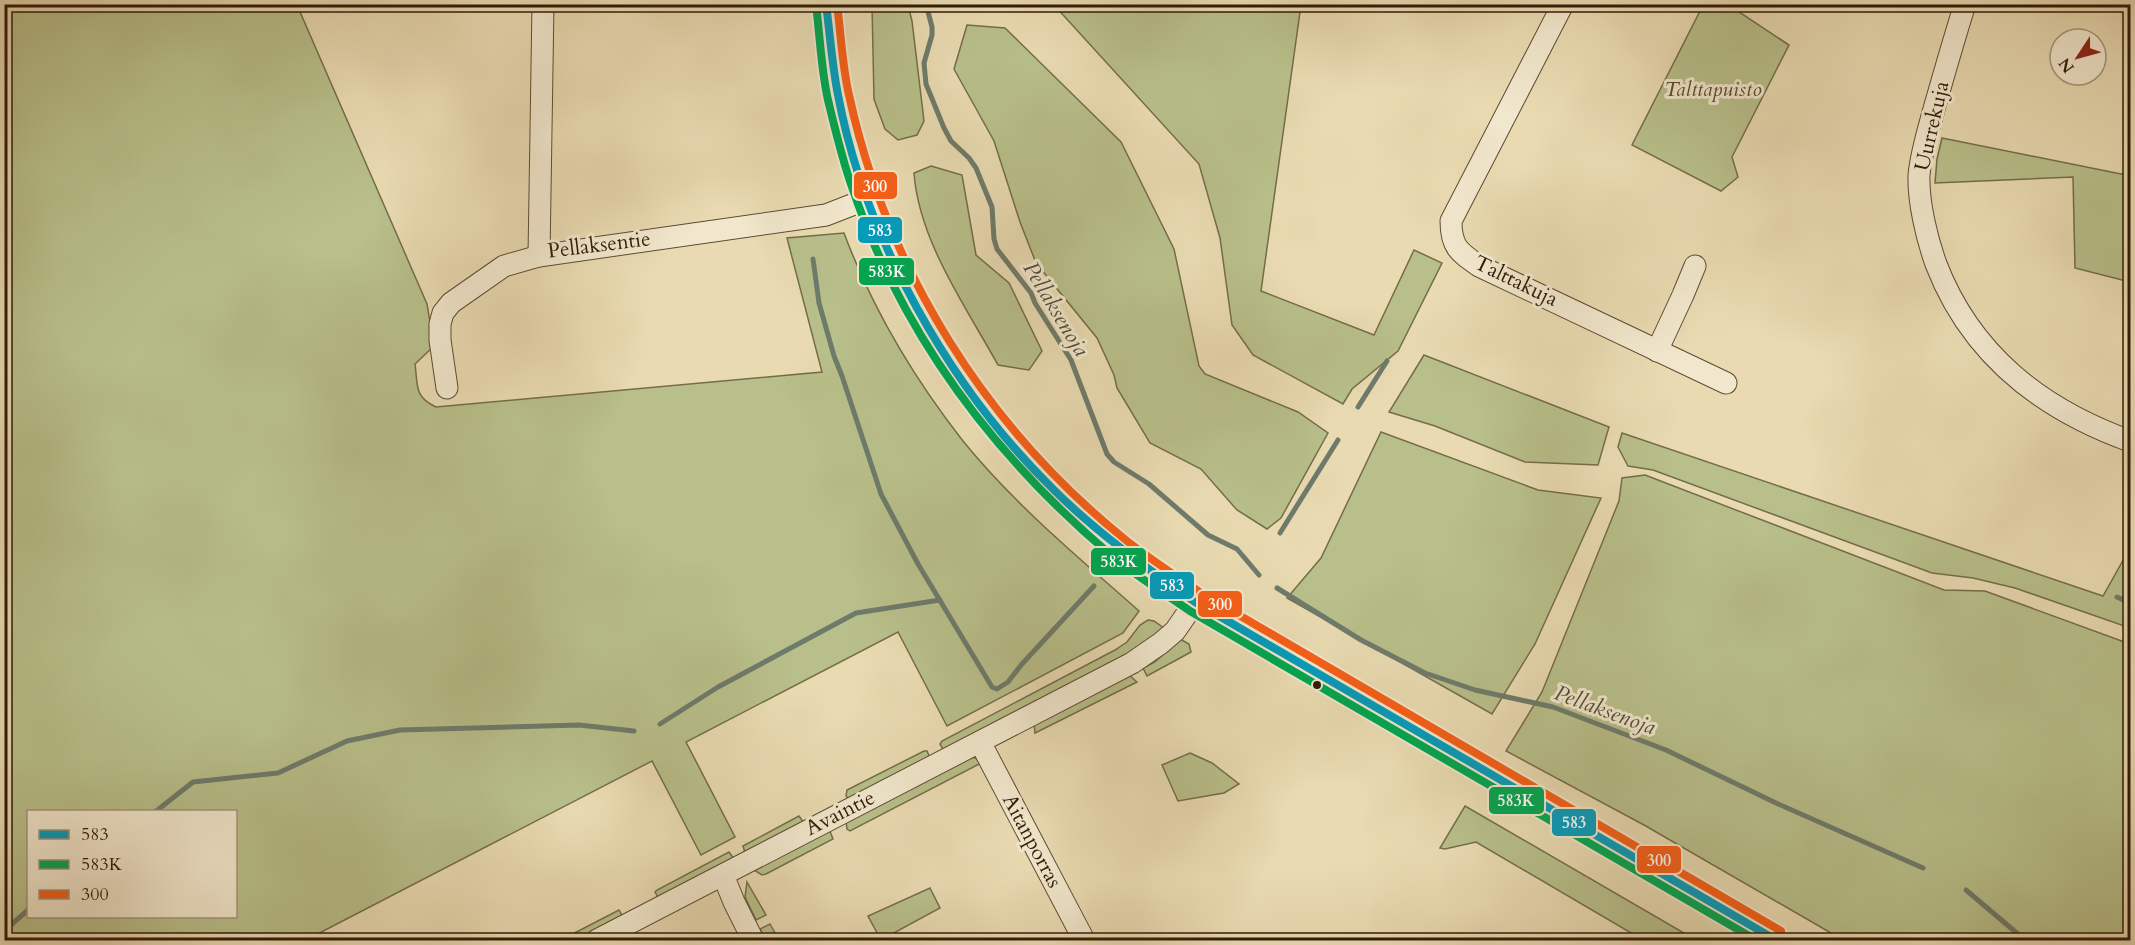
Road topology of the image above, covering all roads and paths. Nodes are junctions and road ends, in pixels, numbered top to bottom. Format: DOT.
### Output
graph roads {
  1 [pos="543,4"];
  2 [pos="826,4"];
  3 [pos="1563,4"];
  4 [pos="1965,4"];
  5 [pos="867,200"];
  6 [pos="539,255"];
  7 [pos="1695,266"];
  8 [pos="1657,351"];
  9 [pos="1726,383"];
  10 [pos="447,388"];
  11 [pos="2130,441"];
  12 [pos="1195,602"];
  13 [pos="980,742"];
  14 [pos="723,875"];
  15 [pos="597,940"];
  16 [pos="753,940"];
  17 [pos="1084,940"];
  18 [pos="1776,940"];
  1 -- 6 [label="street, Pellaksentie"];
  2 -- 5 [label="street"];
  3 -- 8 [label="street, Talttakuja"];
  4 -- 11 [label="street, Uurrekuja"];
  5 -- 6 [label="street, Pellaksentie"];
  5 -- 12 [label="street"];
  6 -- 10 [label="street"];
  7 -- 8 [label="street"];
  8 -- 9 [label="street, Talttakuja"];
  12 -- 13 [label="street, Avaintie"];
  12 -- 18 [label="street"];
  13 -- 14 [label="street, Avaintie"];
  13 -- 17 [label="street, Aitanporras"];
  14 -- 15 [label="street, Avaintie"];
  14 -- 16 [label="street"];
}
